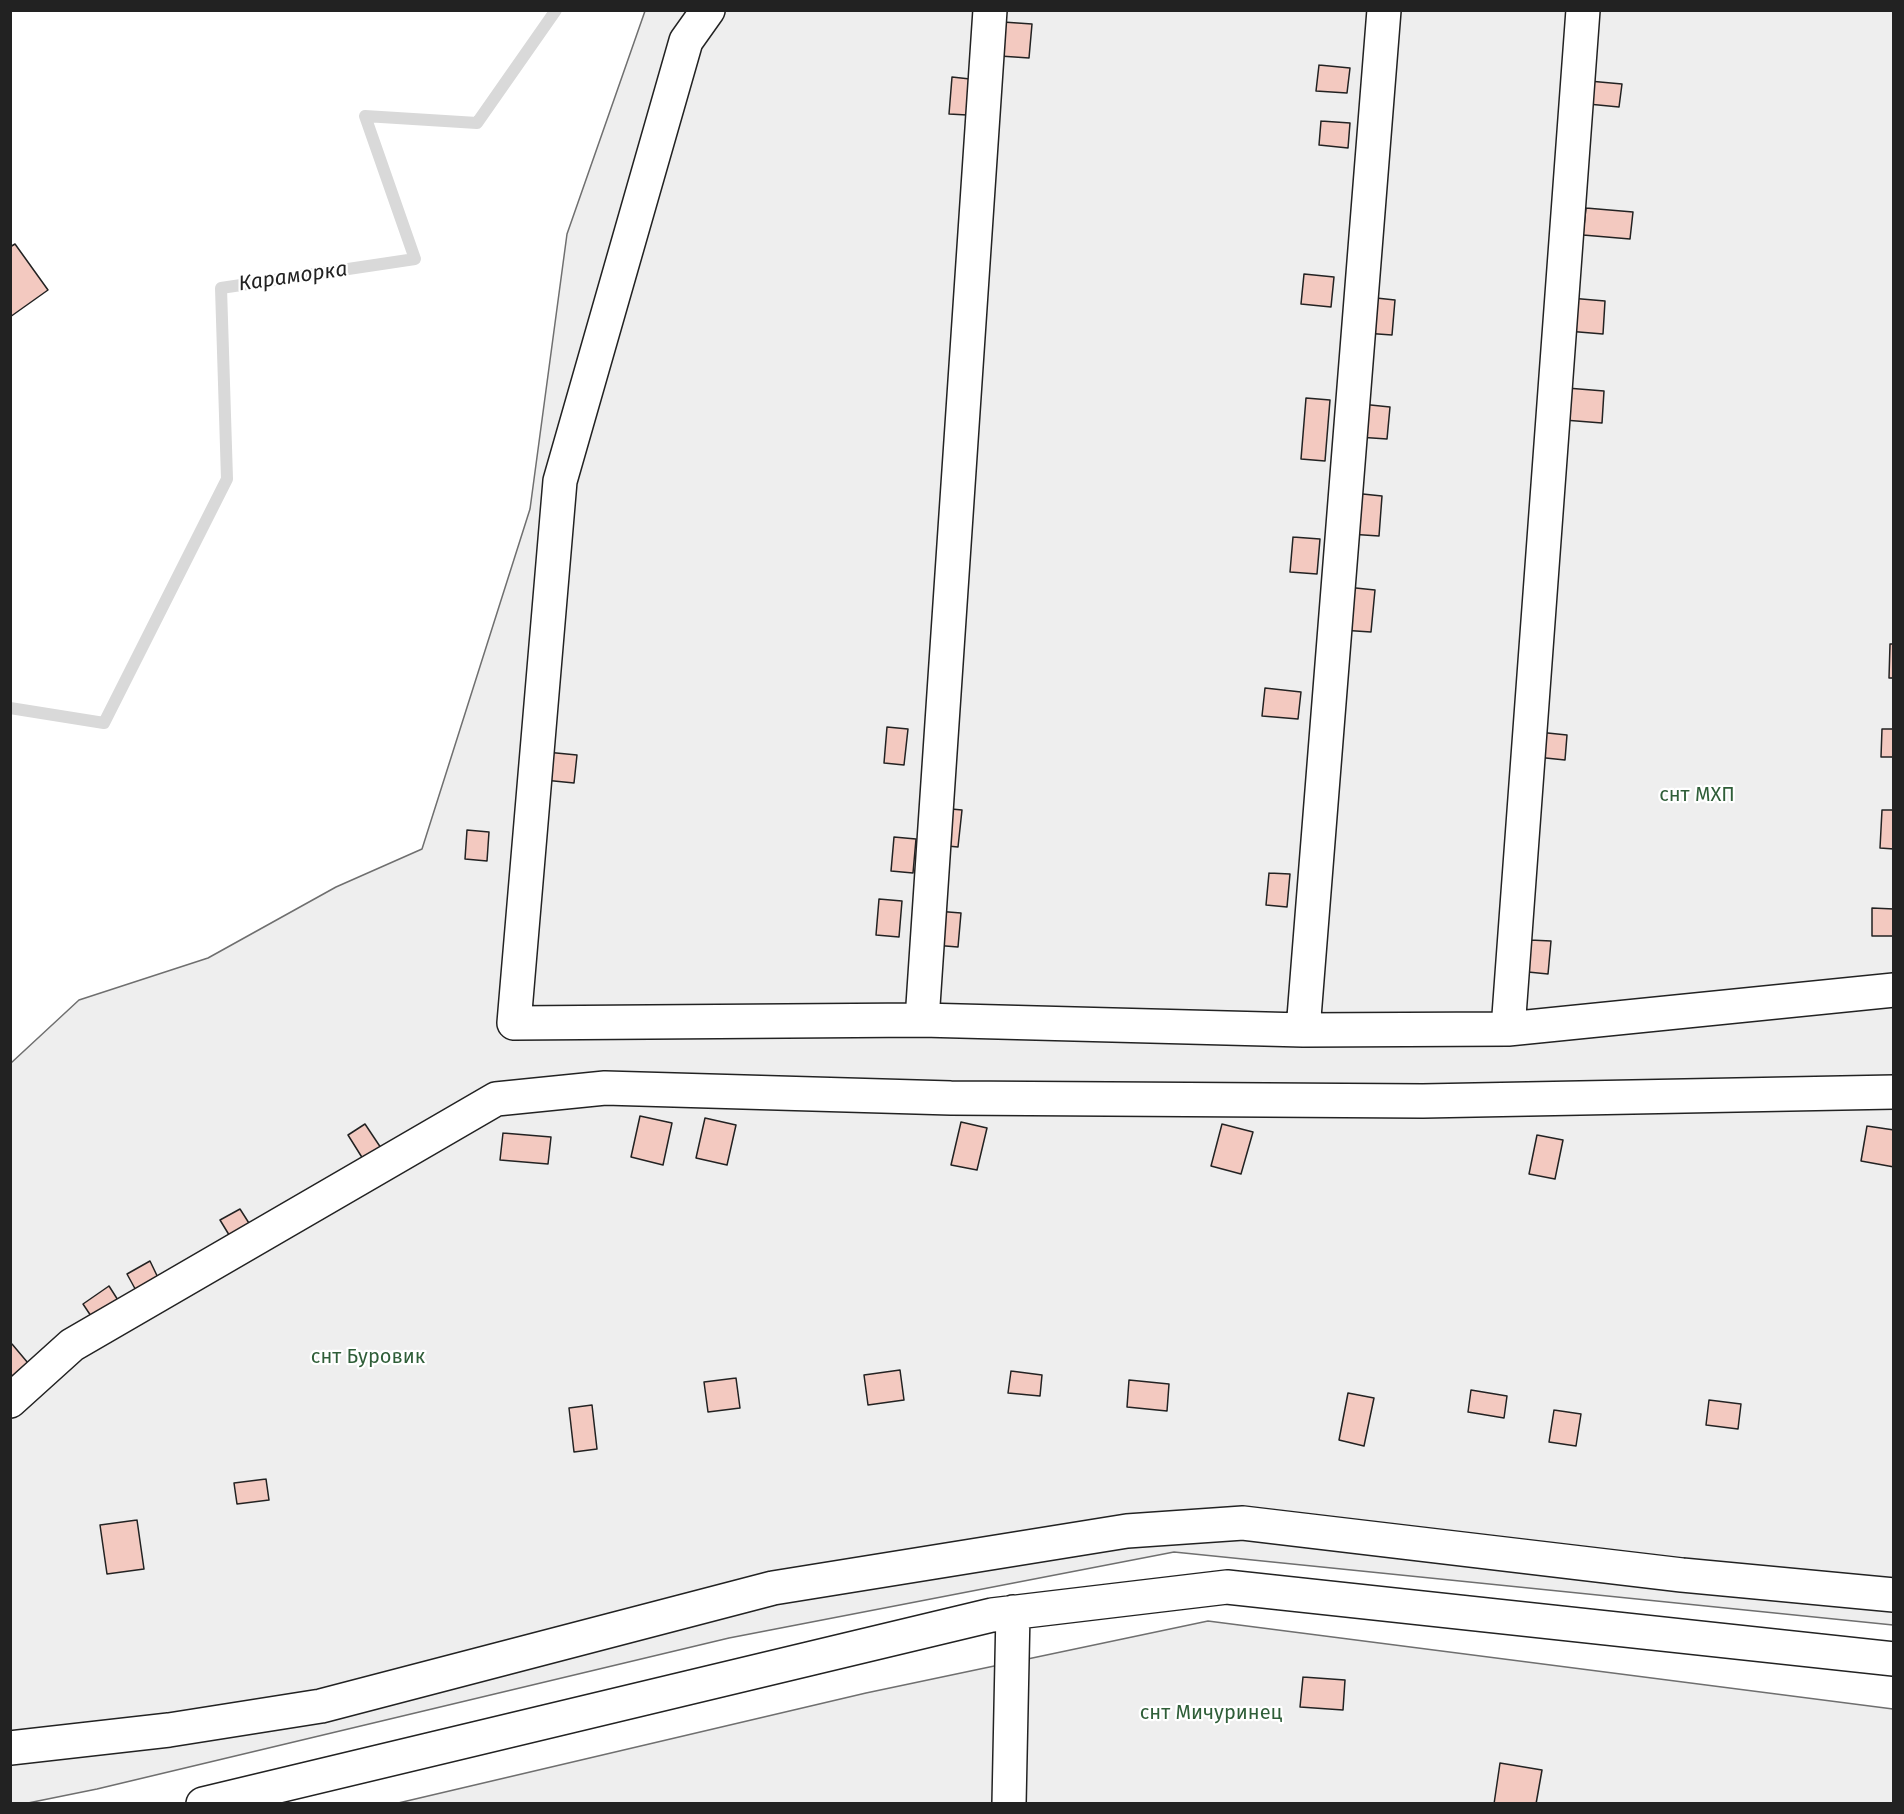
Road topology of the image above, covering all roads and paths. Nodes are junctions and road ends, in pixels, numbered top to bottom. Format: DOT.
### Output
graph roads {
  1 [pos="708,10"];
  2 [pos="990,10"];
  3 [pos="1384,10"];
  4 [pos="1583,10"];
  5 [pos="1893,990"];
  6 [pos="922,1020"];
  7 [pos="1508,1029"];
  8 [pos="1303,1030"];
  9 [pos="1893,1092"];
  10 [pos="10,1401"];
  11 [pos="1893,1596"];
  12 [pos="1013,1612"];
  13 [pos="1893,1659"];
  14 [pos="10,1748"];
  15 [pos="204,1803"];
  16 [pos="1008,1803"];
  1 -- 6 [label="street"];
  2 -- 6 [label="street"];
  3 -- 8 [label="street"];
  4 -- 7 [label="street"];
  5 -- 7 [label="street"];
  6 -- 8 [label="street"];
  7 -- 8 [label="street"];
  9 -- 10 [label="street"];
  11 -- 14 [label="street"];
  12 -- 13 [label="street"];
  12 -- 15 [label="street"];
  12 -- 16 [label="street"];
}
